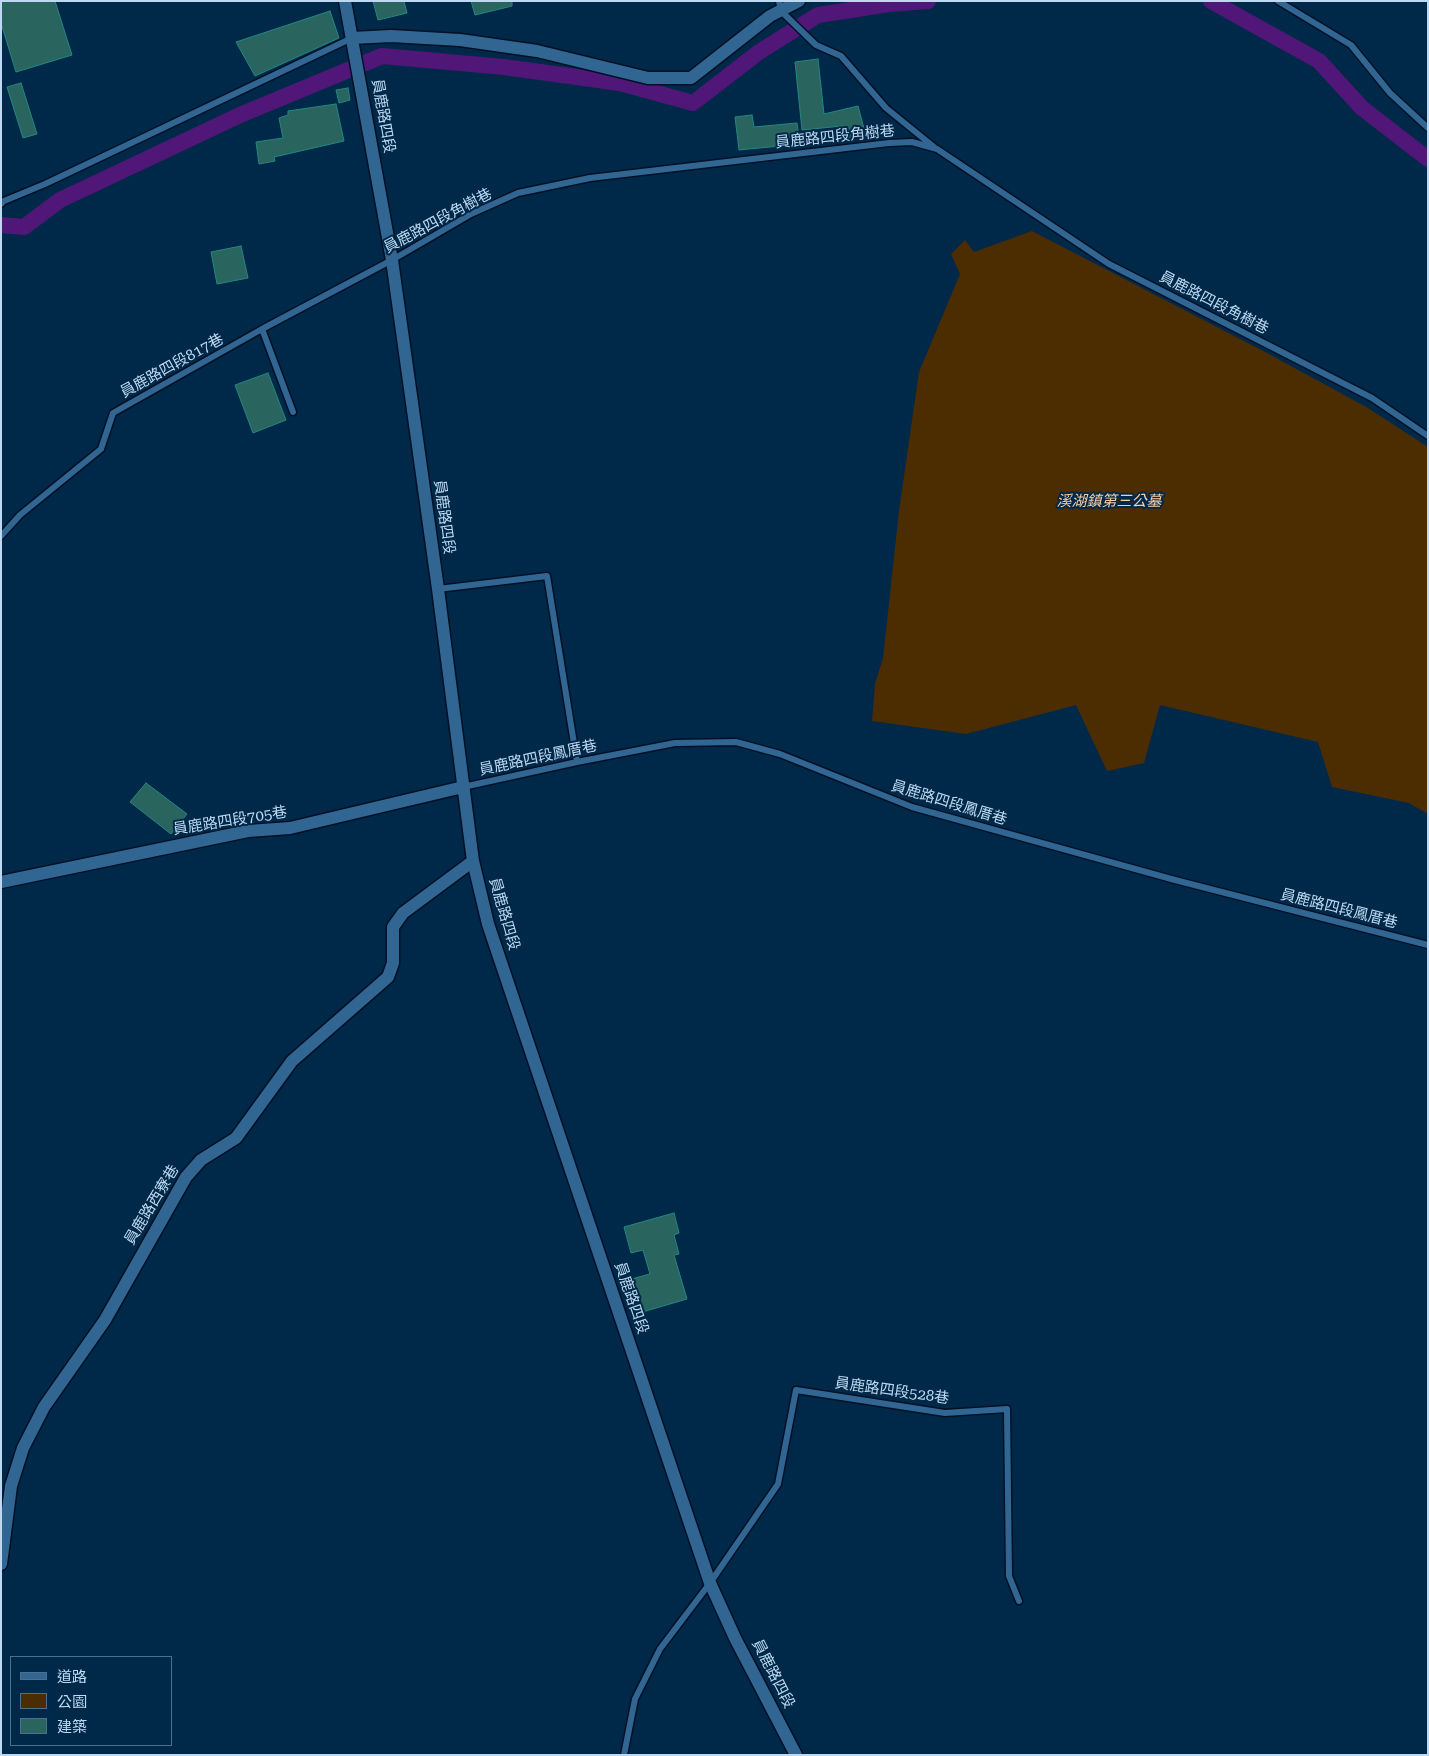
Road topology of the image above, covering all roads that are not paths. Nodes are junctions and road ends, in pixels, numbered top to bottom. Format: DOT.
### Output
graph roads {
  1 [pos="344,1"];
  2 [pos="799,1"];
  3 [pos="1278,1"];
  4 [pos="780,6"];
  5 [pos="352,38"];
  6 [pos="1428,128"];
  7 [pos="937,149"];
  8 [pos="2,201"];
  9 [pos="392,260"];
  10 [pos="262,329"];
  11 [pos="293,412"];
  12 [pos="1428,436"];
  13 [pos="1,536"];
  14 [pos="438,589"];
  15 [pos="577,762"];
  16 [pos="463,787"];
  17 [pos="473,861"];
  18 [pos="1,882"];
  19 [pos="1428,944"];
  20 [pos="1,1564"];
  21 [pos="710,1583"];
  22 [pos="1019,1601"];
  23 [pos="624,1755"];
  24 [pos="796,1755"];
  1 -- 5 [label="main road, 員鹿路四段"];
  2 -- 4 [label="main road"];
  3 -- 6 [label="lane"];
  4 -- 5 [label="main road"];
  4 -- 7 [label="lane"];
  5 -- 8 [label="lane"];
  5 -- 9 [label="main road, 員鹿路四段"];
  7 -- 9 [label="lane, 員鹿路四段角樹巷"];
  7 -- 12 [label="lane, 員鹿路四段角樹巷"];
  9 -- 10 [label="lane, 員鹿路四段角樹巷"];
  9 -- 14 [label="main road, 員鹿路四段"];
  10 -- 11 [label="lane"];
  10 -- 13 [label="lane, 員鹿路四段817巷"];
  14 -- 15 [label="lane"];
  14 -- 16 [label="main road, 員鹿路四段"];
  15 -- 16 [label="lane, 員鹿路四段鳳厝巷"];
  15 -- 19 [label="lane, 員鹿路四段鳳厝巷"];
  16 -- 17 [label="main road, 員鹿路四段"];
  16 -- 18 [label="main road, 員鹿路四段705巷"];
  17 -- 20 [label="main road, 員鹿路西寮巷"];
  17 -- 21 [label="main road, 員鹿路四段"];
  21 -- 22 [label="lane, 員鹿路四段528巷"];
  21 -- 23 [label="lane"];
  21 -- 24 [label="main road, 員鹿路四段"];
}
